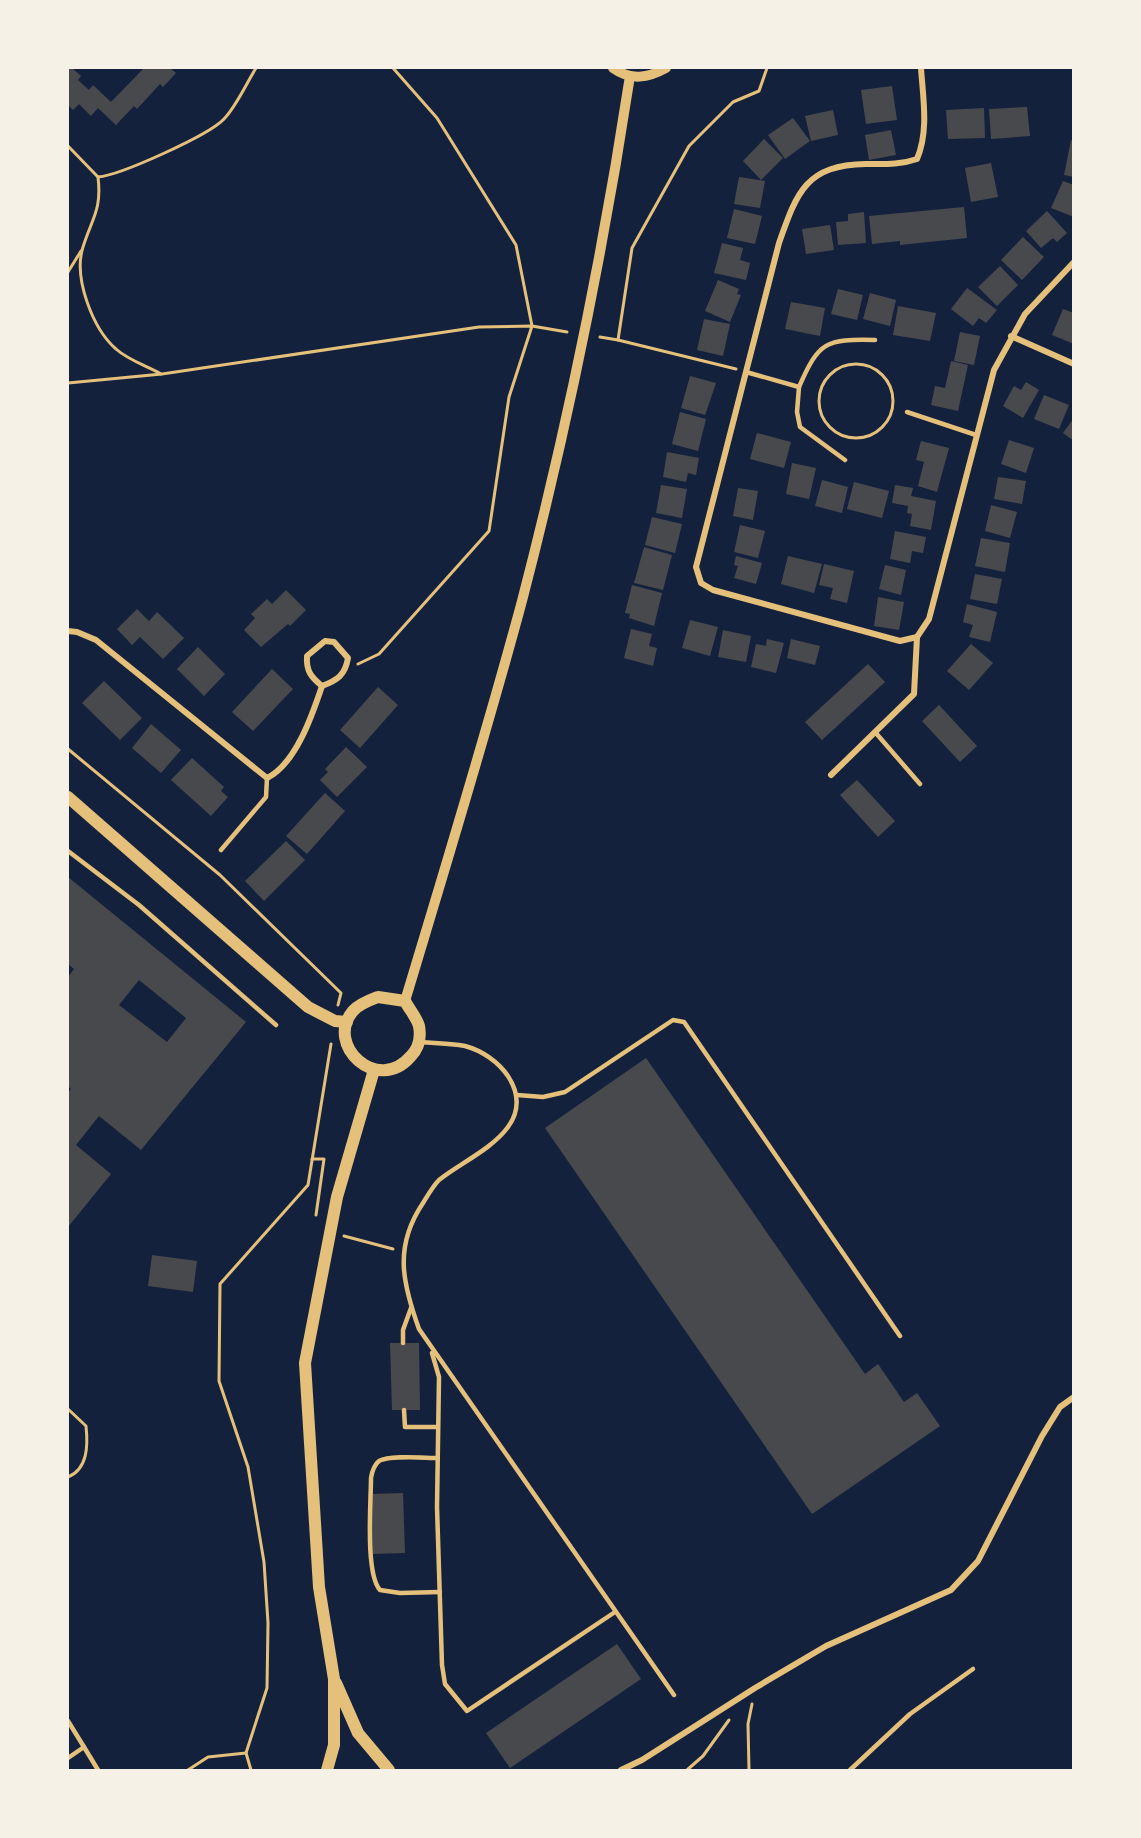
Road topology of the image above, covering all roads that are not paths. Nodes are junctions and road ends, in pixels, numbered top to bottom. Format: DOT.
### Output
graph roads {
  1 [pos="613,68"];
  2 [pos="666,68"];
  3 [pos="921,68"];
  4 [pos="630,76"];
  5 [pos="1074,262"];
  6 [pos="1011,336"];
  7 [pos="875,340"];
  8 [pos="1074,364"];
  9 [pos="746,372"];
  10 [pos="799,387"];
  11 [pos="907,412"];
  12 [pos="976,435"];
  13 [pos="845,460"];
  14 [pos="68,631"];
  15 [pos="918,637"];
  16 [pos="322,686"];
  17 [pos="875,732"];
  18 [pos="831,775"];
  19 [pos="267,778"];
  20 [pos="920,784"];
  21 [pos="68,797"];
  22 [pos="221,850"];
  23 [pos="68,851"];
  24 [pos="405,1001"];
  25 [pos="341,1022"];
  26 [pos="276,1025"];
  27 [pos="419,1042"];
  28 [pos="374,1070"];
  29 [pos="517,1095"];
  30 [pos="411,1308"];
  31 [pos="900,1336"];
  32 [pos="403,1343"];
  33 [pos="431,1347"];
  34 [pos="1074,1397"];
  35 [pos="404,1410"];
  36 [pos="436,1427"];
  37 [pos="437,1458"];
  38 [pos="440,1592"];
  39 [pos="615,1612"];
  40 [pos="972,1669"];
  41 [pos="334,1679"];
  42 [pos="674,1695"];
  43 [pos="68,1721"];
  44 [pos="84,1747"];
  45 [pos="68,1758"];
  46 [pos="98,1770"];
  47 [pos="327,1770"];
  48 [pos="389,1770"];
  49 [pos="621,1770"];
  50 [pos="850,1770"];
  1 -- 4 [label="street"];
  2 -- 4 [label="street"];
  3 -- 9 [label="street"];
  4 -- 24 [label="street"];
  5 -- 6 [label="street"];
  6 -- 8 [label="street"];
  6 -- 12 [label="street"];
  7 -- 10 [label="lane"];
  9 -- 10 [label="lane"];
  9 -- 15 [label="street"];
  10 -- 13 [label="lane"];
  11 -- 12 [label="lane"];
  12 -- 15 [label="street"];
  14 -- 19 [label="street"];
  15 -- 17 [label="street"];
  16 -- 16 [label="street"];
  16 -- 19 [label="street"];
  17 -- 18 [label="street"];
  17 -- 20 [label="lane"];
  19 -- 22 [label="lane"];
  21 -- 25 [label="main road"];
  23 -- 26 [label="lane"];
  24 -- 25 [label="main road"];
  24 -- 27 [label="main road"];
  25 -- 28 [label="main road"];
  27 -- 28 [label="main road"];
  27 -- 29 [label="lane"];
  28 -- 41 [label="main road"];
  29 -- 30 [label="lane"];
  29 -- 31 [label="lane"];
  30 -- 32 [label="lane"];
  30 -- 33 [label="lane"];
  33 -- 36 [label="lane"];
  33 -- 39 [label="lane"];
  34 -- 49 [label="street"];
  35 -- 36 [label="lane"];
  36 -- 37 [label="lane"];
  37 -- 38 [label="lane"];
  37 -- 38 [label="lane"];
  38 -- 39 [label="lane"];
  39 -- 42 [label="lane"];
  40 -- 50 [label="lane"];
  41 -- 47 [label="main road"];
  41 -- 48 [label="main road"];
  43 -- 44 [label="lane"];
  44 -- 45 [label="lane"];
  44 -- 46 [label="lane"];
}
